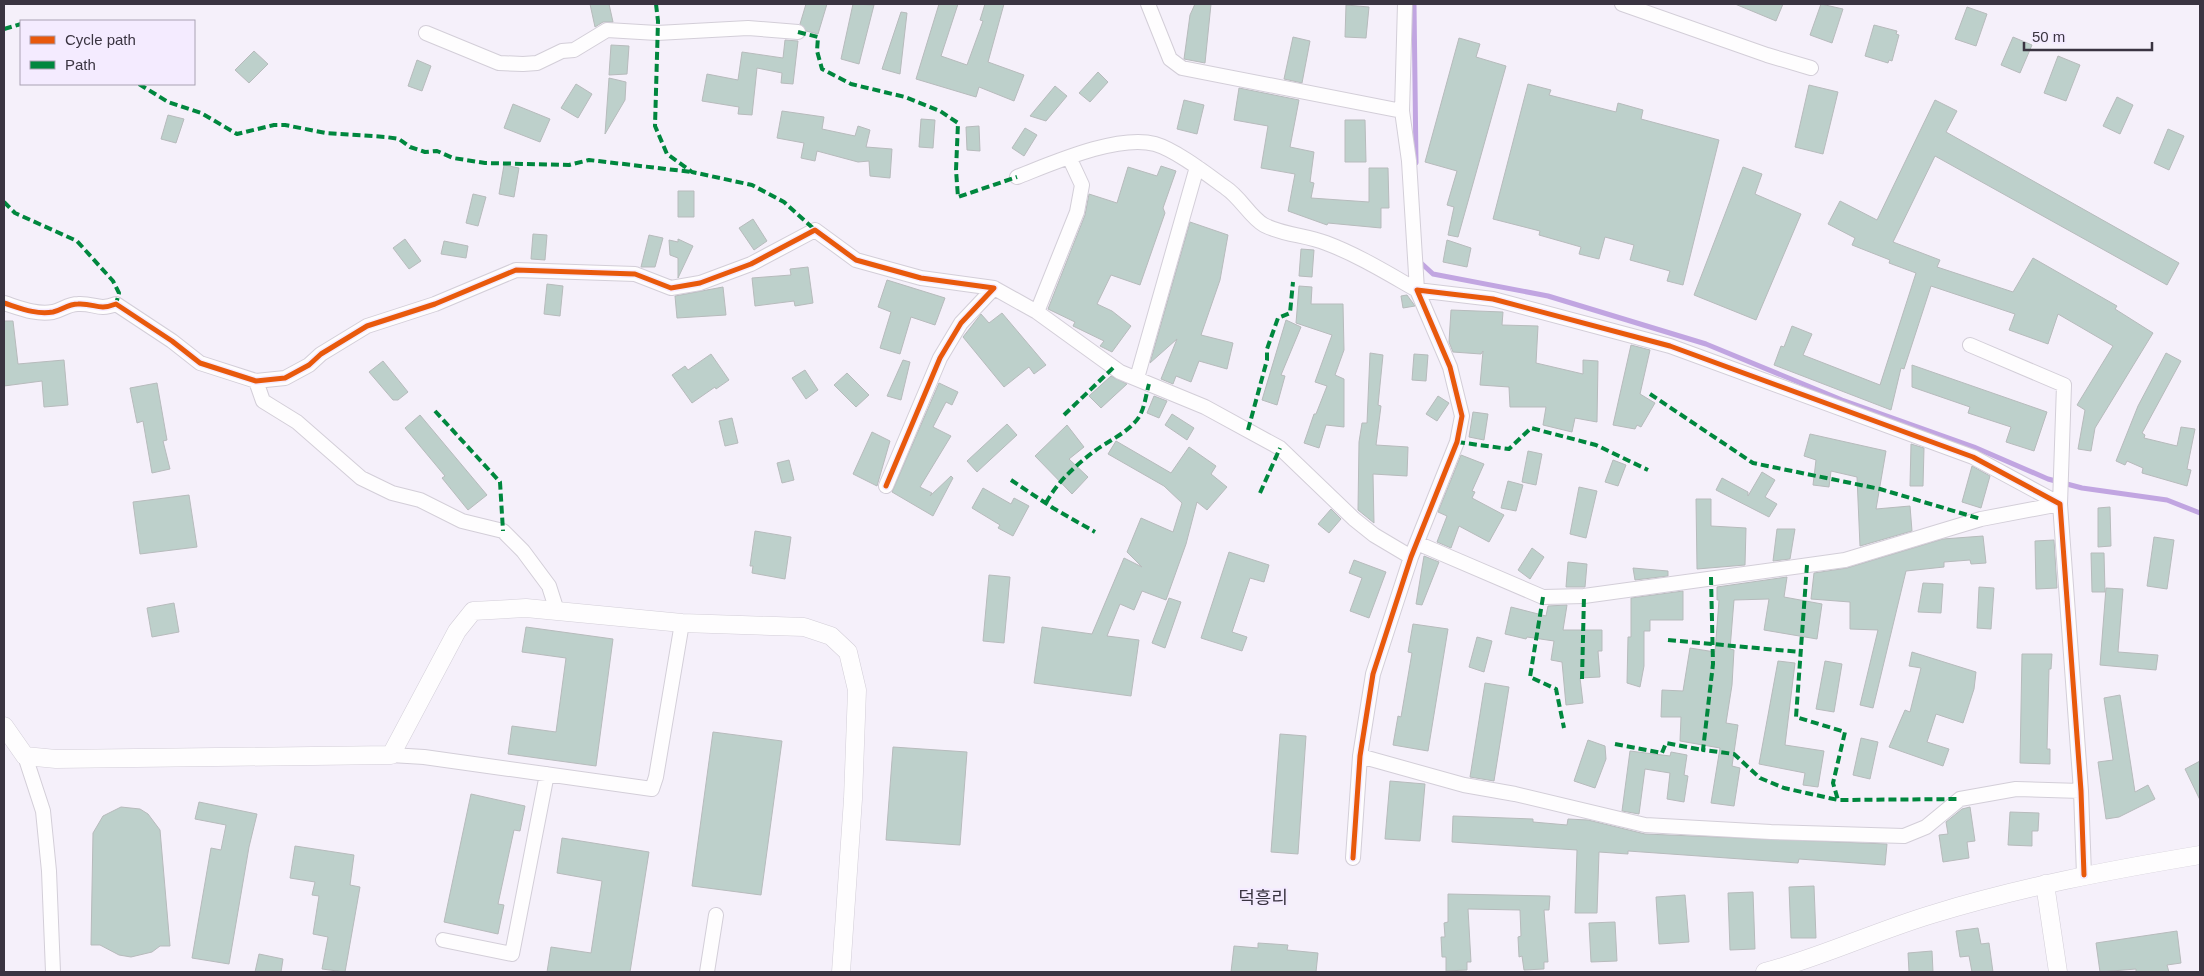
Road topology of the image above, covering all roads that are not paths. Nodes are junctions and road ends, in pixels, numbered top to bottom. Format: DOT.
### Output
graph roads {
  1 [pos="1148,4"];
  2 [pos="1405,4"];
  3 [pos="1622,4"];
  4 [pos="798,32"];
  5 [pos="426,33"];
  6 [pos="1811,68"];
  7 [pos="1402,112"];
  8 [pos="1069,157"];
  9 [pos="1197,167"];
  10 [pos="1017,177"];
  11 [pos="994,288"];
  12 [pos="1416,290"];
  13 [pos="4,303"];
  14 [pos="1037,312"];
  15 [pos="1970,345"];
  16 [pos="1137,378"];
  17 [pos="256,381"];
  18 [pos="886,486"];
  19 [pos="2060,498"];
  20 [pos="1417,543"];
  21 [pos="1411,557"];
  22 [pos="557,611"];
  23 [pos="682,623"];
  24 [pos="4,726"];
  25 [pos="391,755"];
  26 [pos="25,756"];
  27 [pos="1360,756"];
  28 [pos="547,774"];
  29 [pos="2081,791"];
  30 [pos="2200,855"];
  31 [pos="1353,858"];
  32 [pos="2084,875"];
  33 [pos="2045,884"];
  34 [pos="716,915"];
  35 [pos="443,940"];
  36 [pos="53,972"];
  37 [pos="707,972"];
  38 [pos="841,972"];
  39 [pos="1765,972"];
  40 [pos="2058,972"];
  1 -- 7 [label="street"];
  2 -- 7 [label="street"];
  3 -- 6 [label="street"];
  4 -- 5 [label="street"];
  7 -- 12 [label="street"];
  8 -- 9 [label="street"];
  8 -- 10 [label="street"];
  8 -- 14 [label="street"];
  9 -- 12 [label="street"];
  9 -- 16 [label="street"];
  11 -- 14 [label="street"];
  11 -- 17 [label="street"];
  11 -- 18 [label="street"];
  12 -- 19 [label="street"];
  12 -- 20 [label="street"];
  13 -- 17 [label="street"];
  14 -- 16 [label="street"];
  15 -- 19 [label="street"];
  16 -- 21 [label="street"];
  17 -- 22 [label="street"];
  19 -- 20 [label="street"];
  19 -- 29 [label="street"];
  20 -- 21 [label="street"];
  21 -- 27 [label="street"];
  22 -- 23 [label="street"];
  22 -- 25 [label="street"];
  23 -- 28 [label="street"];
  23 -- 38 [label="street"];
  24 -- 26 [label="street"];
  25 -- 26 [label="street"];
  25 -- 28 [label="street"];
  26 -- 36 [label="street"];
  27 -- 29 [label="street"];
  27 -- 31 [label="street"];
  28 -- 35 [label="street"];
  29 -- 32 [label="street"];
  30 -- 32 [label="street"];
  32 -- 33 [label="street"];
  33 -- 39 [label="street"];
  33 -- 40 [label="street"];
  34 -- 37 [label="street"];
}
